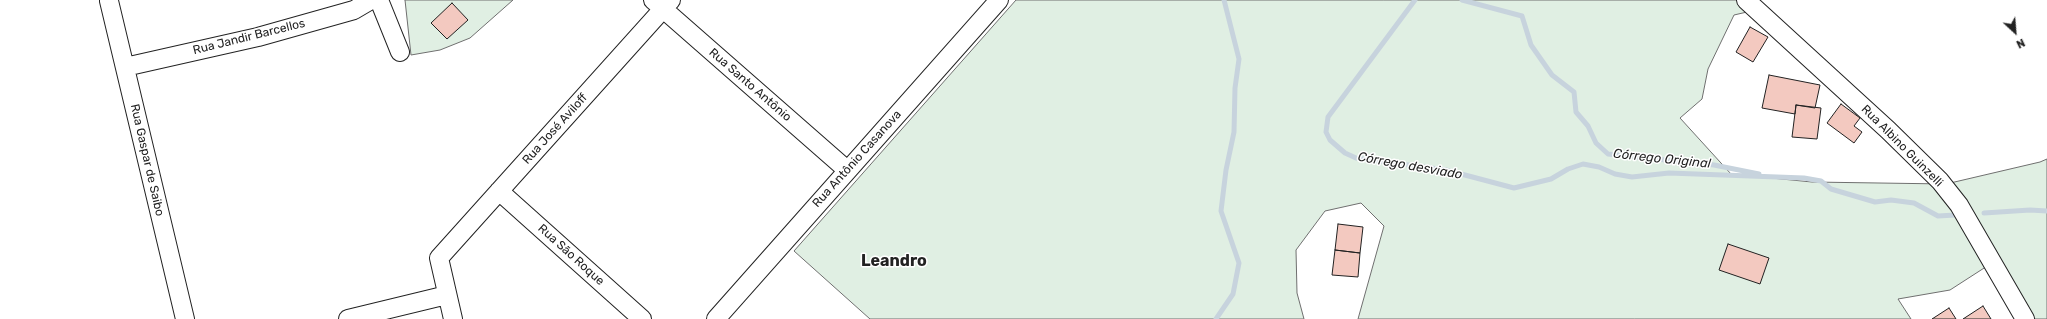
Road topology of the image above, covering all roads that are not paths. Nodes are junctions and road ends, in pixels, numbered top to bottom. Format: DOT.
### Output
graph roads {
  1 [pos="370,0"];
  2 [pos="379,0"];
  3 [pos="999,0"];
  4 [pos="1746,0"];
  5 [pos="109,1"];
  6 [pos="662,3"];
  7 [pos="400,52"];
  8 [pos="125,67"];
  9 [pos="847,170"];
  10 [pos="499,191"];
  11 [pos="447,295"];
  12 [pos="185,319"];
  13 [pos="348,319"];
  14 [pos="453,319"];
  15 [pos="642,319"];
  16 [pos="716,319"];
  17 [pos="2025,319"];
  1 -- 8 [label="street, Rua Jandir Barcellos"];
  2 -- 7 [label="street"];
  3 -- 9 [label="street, Rua Antônio Casanova"];
  4 -- 17 [label="street, Rua Albino Guinzelli"];
  5 -- 8 [label="street, Rua Gaspar de Saibo"];
  6 -- 9 [label="street, Rua Santo Antônio"];
  6 -- 10 [label="street, Rua José Aviloff"];
  8 -- 12 [label="street, Rua Gaspar de Saibo"];
  9 -- 16 [label="street, Rua Antônio Casanova"];
  10 -- 11 [label="street, Rua José Aviloff"];
  10 -- 15 [label="street, Rua São Roque"];
  11 -- 13 [label="street"];
  11 -- 14 [label="street"];
}
